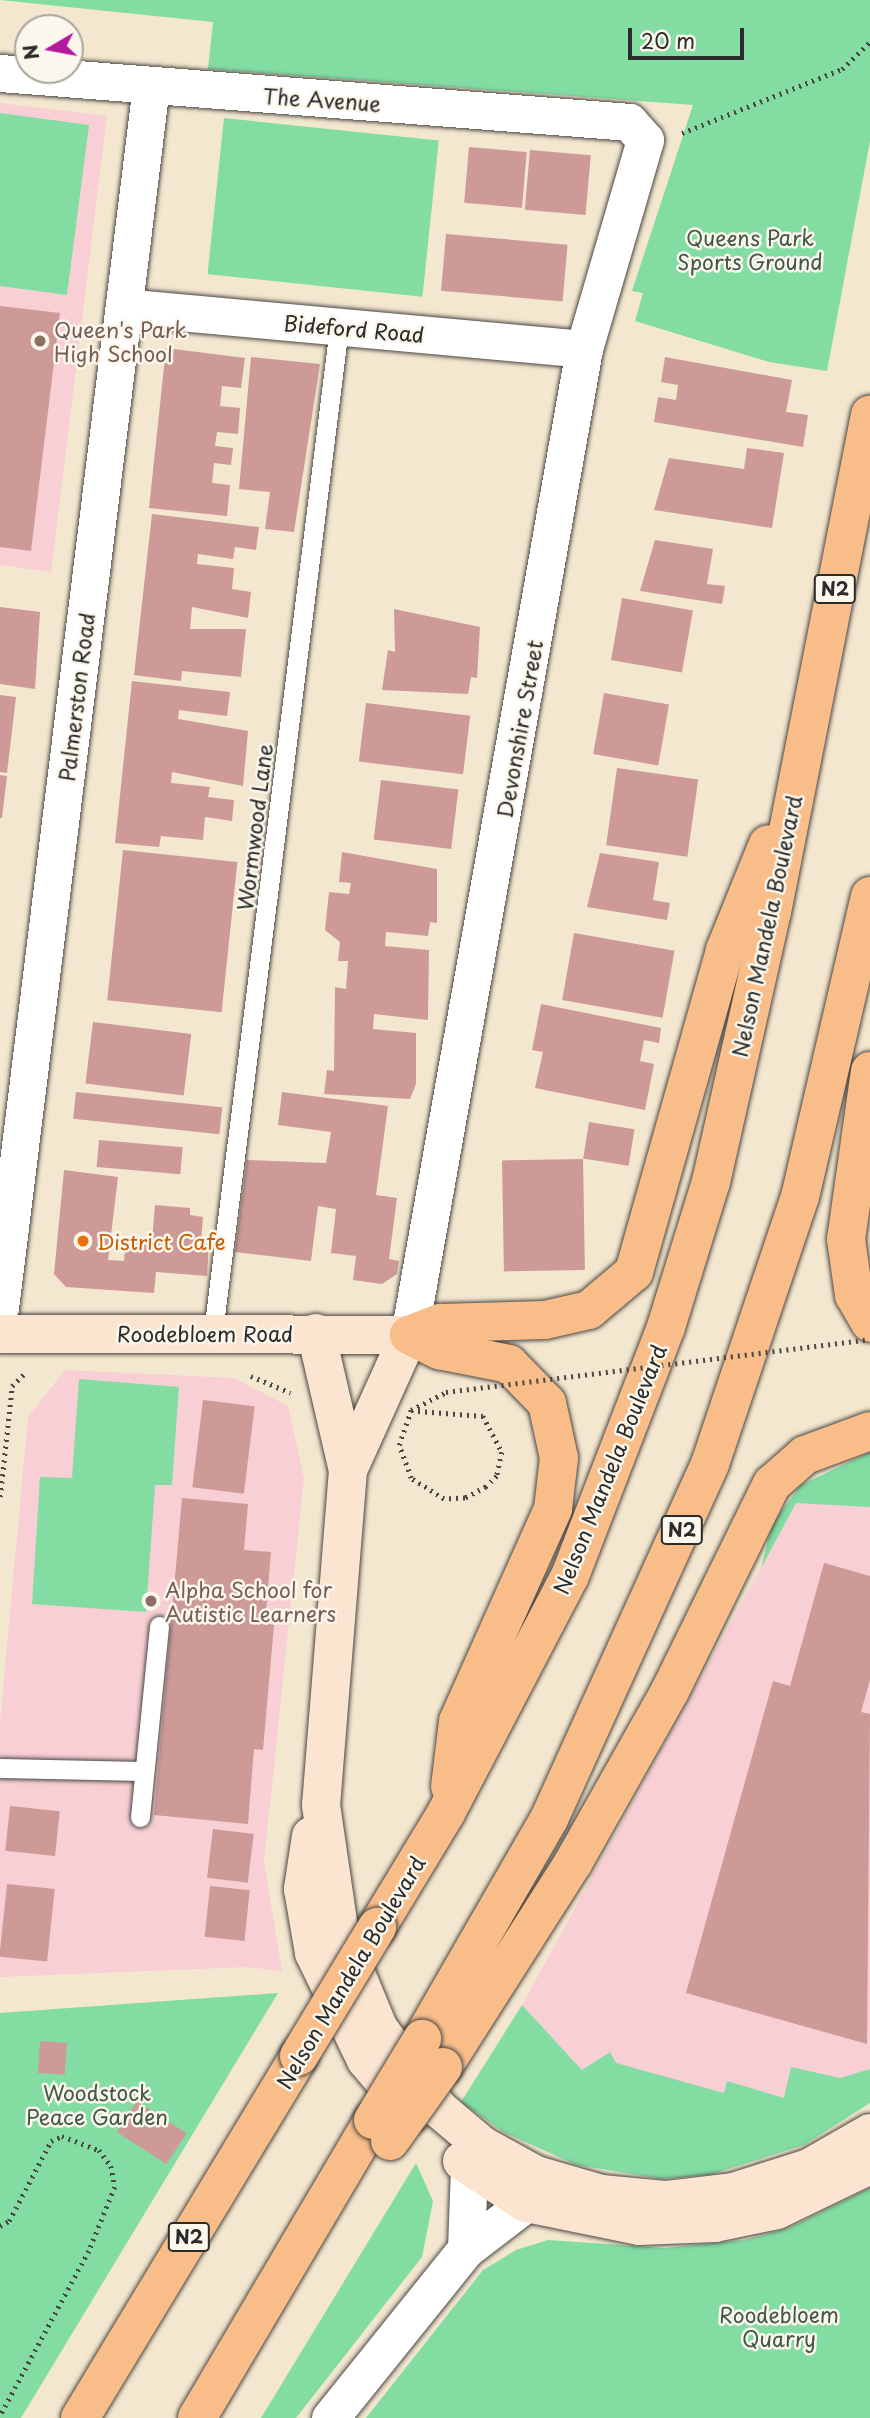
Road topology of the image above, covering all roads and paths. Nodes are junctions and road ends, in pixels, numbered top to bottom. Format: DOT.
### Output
graph roads {
  1 [pos="870,42"];
  2 [pos="0,73"];
  3 [pos="151,86"];
  4 [pos="641,130"];
  5 [pos="685,133"];
  6 [pos="124,307"];
  7 [pos="339,327"];
  8 [pos="584,349"];
  9 [pos="870,415"];
  10 [pos="800,762"];
  11 [pos="870,897"];
  12 [pos="870,1071"];
  13 [pos="0,1308"];
  14 [pos="870,1323"];
  15 [pos="213,1332"];
  16 [pos="316,1333"];
  17 [pos="0,1334"];
  18 [pos="410,1335"];
  19 [pos="870,1339"];
  20 [pos="39,1370"];
  21 [pos="237,1372"];
  22 [pos="300,1402"];
  23 [pos="399,1411"];
  24 [pos="870,1431"];
  25 [pos="348,1470"];
  26 [pos="0,1497"];
  27 [pos="159,1626"];
  28 [pos="0,1768"];
  29 [pos="144,1771"];
  30 [pos="321,1805"];
  31 [pos="446,1813"];
  32 [pos="140,1817"];
  33 [pos="432,2053"];
  34 [pos="870,2133"];
  35 [pos="870,2165"];
  36 [pos="469,2167"];
  37 [pos="526,2203"];
  38 [pos="0,2226"];
  39 [pos="466,2249"];
  40 [pos="0,2416"];
  41 [pos="80,2418"];
  42 [pos="197,2418"];
  43 [pos="330,2418"];
  1 -- 5 [label="path"];
  2 -- 3 [label="street, The Avenue"];
  3 -- 4 [label="street, The Avenue"];
  3 -- 6 [label="street, Palmerston Road"];
  4 -- 8 [label="street, Devonshire Street"];
  6 -- 7 [label="street, Bideford Road"];
  6 -- 13 [label="street, Palmerston Road"];
  7 -- 8 [label="street, Bideford Road"];
  7 -- 15 [label="lane, Wormwood Lane"];
  8 -- 18 [label="street, Devonshire Street"];
  9 -- 10 [label="highway, Nelson Mandela Boulevard / N2"];
  10 -- 18 [label="highway"];
  10 -- 31 [label="highway, Nelson Mandela Boulevard / N2"];
  11 -- 33 [label="highway, N2"];
  12 -- 14 [label="highway"];
  15 -- 16 [label="street, Roodebloem Road"];
  15 -- 17 [label="street, Roodebloem Road"];
  16 -- 18 [label="street, Roodebloem Road"];
  16 -- 25 [label="street"];
  18 -- 25 [label="street"];
  18 -- 31 [label="highway"];
  19 -- 23 [label="path, bridge"];
  20 -- 26 [label="path"];
  21 -- 22 [label="path"];
  24 -- 33 [label="highway"];
  25 -- 30 [label="street"];
  27 -- 29 [label="lane"];
  28 -- 29 [label="lane"];
  29 -- 32 [label="lane"];
  30 -- 34 [label="street"];
  30 -- 36 [label="street"];
  31 -- 41 [label="highway, Nelson Mandela Boulevard / N2, bridge"];
  33 -- 42 [label="highway, bridge"];
  35 -- 37 [label="street"];
  36 -- 37 [label="street"];
  36 -- 39 [label="street"];
  37 -- 39 [label="street"];
  38 -- 40 [label="path"];
  39 -- 43 [label="street"];
}
